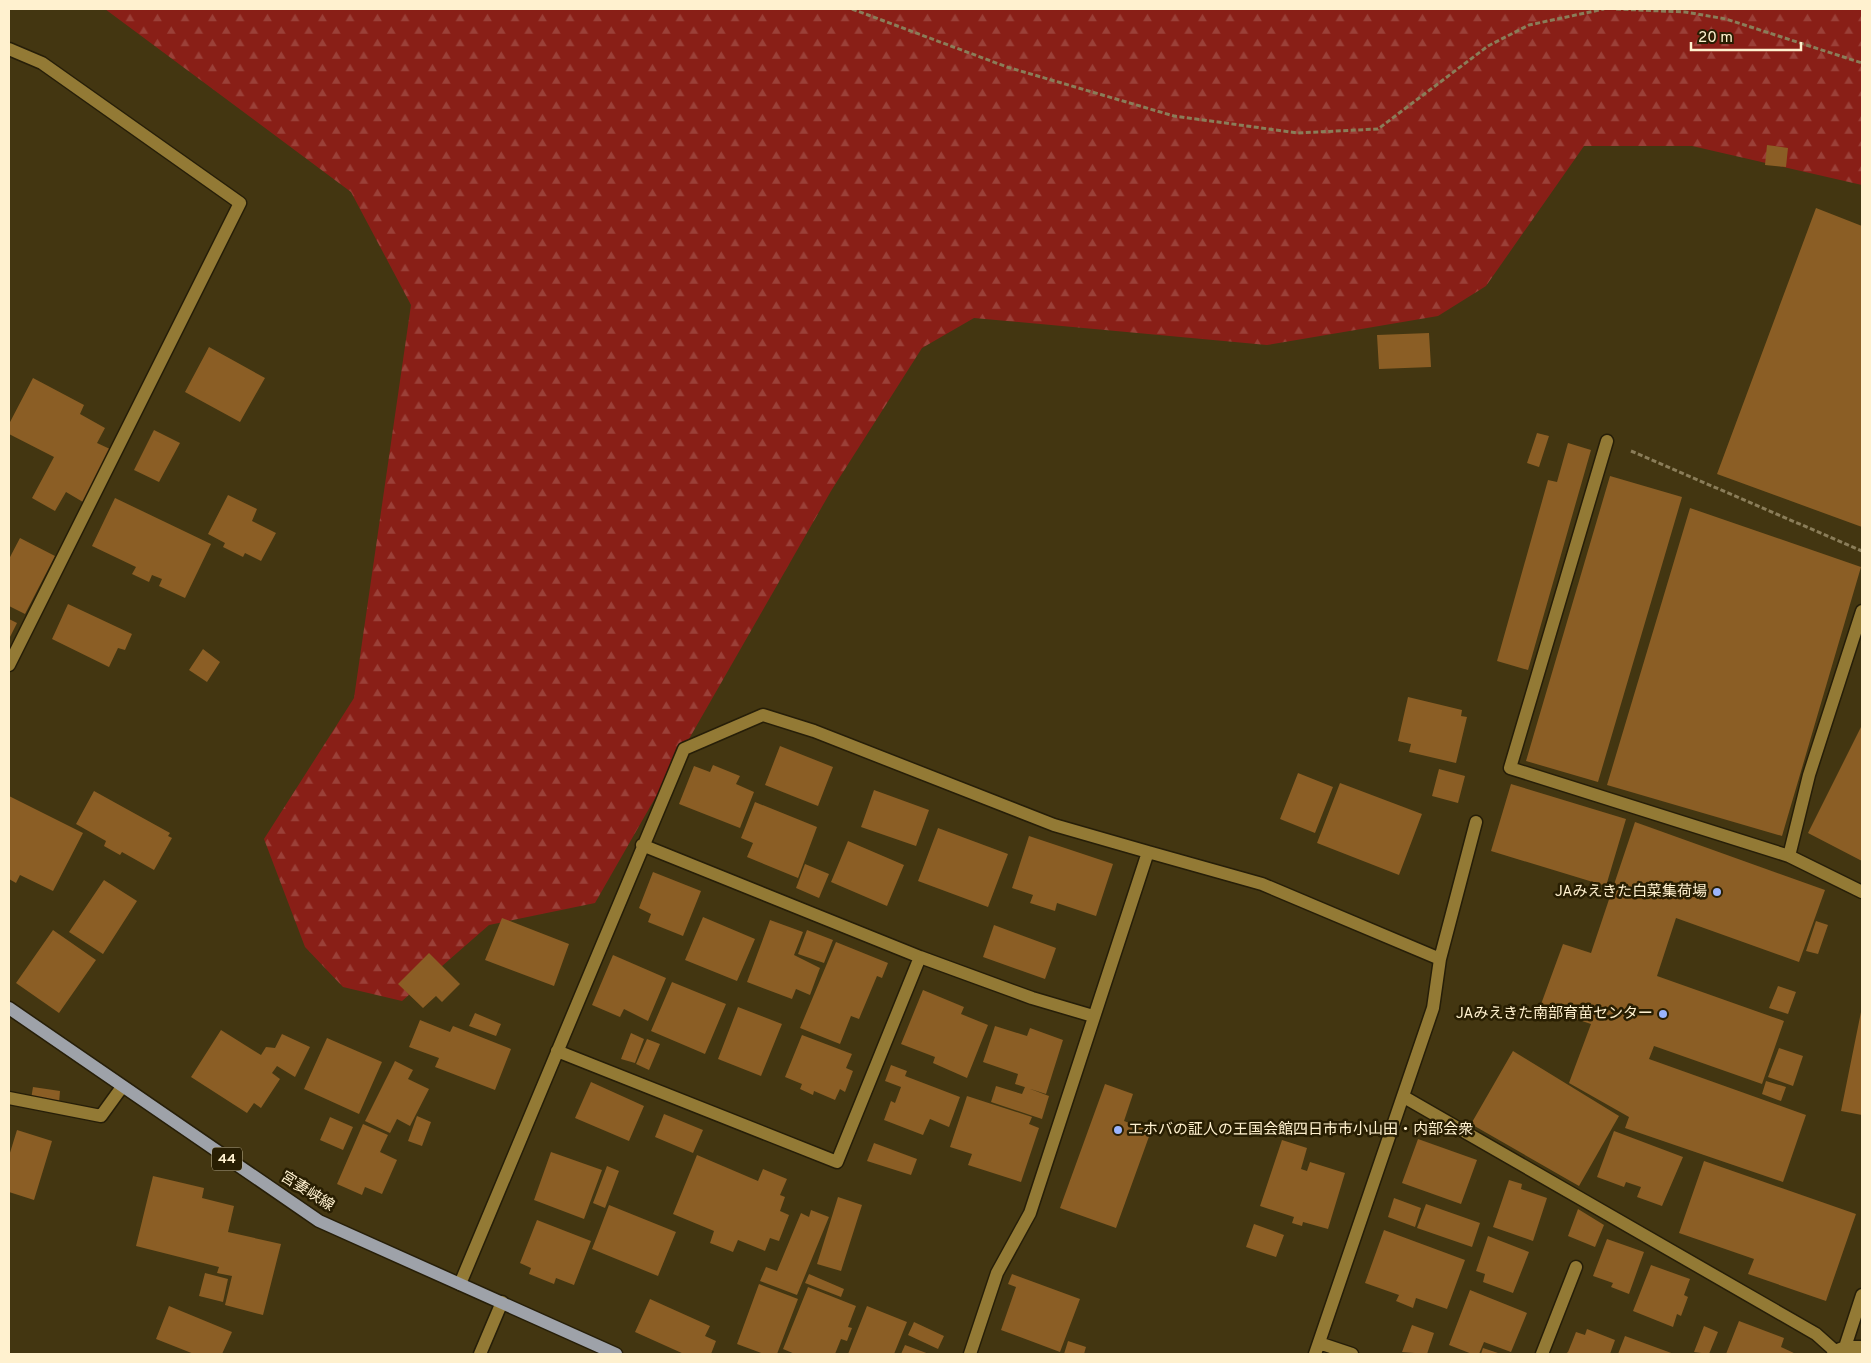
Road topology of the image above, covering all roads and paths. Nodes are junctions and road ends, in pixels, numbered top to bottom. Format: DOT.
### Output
graph roads {
  1 [pos="852,9"];
  2 [pos="1604,9"];
  3 [pos="1616,9"];
  4 [pos="9,49"];
  5 [pos="1862,62"];
  6 [pos="1607,441"];
  7 [pos="1862,551"];
  8 [pos="1862,611"];
  9 [pos="9,664"];
  10 [pos="1476,822"];
  11 [pos="642,845"];
  12 [pos="1148,852"];
  13 [pos="1789,856"];
  14 [pos="1862,892"];
  15 [pos="920,957"];
  16 [pos="1440,958"];
  17 [pos="9,1008"];
  18 [pos="1093,1016"];
  19 [pos="557,1051"];
  20 [pos="122,1087"];
  21 [pos="1404,1097"];
  22 [pos="9,1098"];
  23 [pos="1576,1267"];
  24 [pos="460,1284"];
  25 [pos="1862,1295"];
  26 [pos="502,1302"];
  27 [pos="1862,1347"];
  28 [pos="1317,1348"];
  29 [pos="1838,1351"];
  30 [pos="480,1354"];
  31 [pos="616,1354"];
  32 [pos="970,1354"];
  33 [pos="1352,1354"];
  34 [pos="1542,1354"];
  1 -- 2 [label="path"];
  3 -- 5 [label="path"];
  4 -- 9 [label="street"];
  6 -- 7 [label="path"];
  6 -- 13 [label="street"];
  8 -- 13 [label="street"];
  10 -- 16 [label="street"];
  11 -- 12 [label="street"];
  11 -- 15 [label="street"];
  11 -- 19 [label="street"];
  12 -- 16 [label="street"];
  12 -- 18 [label="street"];
  13 -- 14 [label="street"];
  15 -- 18 [label="street"];
  15 -- 19 [label="street"];
  16 -- 21 [label="street"];
  17 -- 20 [label="main road, 宮妻峡線 / 44"];
  18 -- 32 [label="street"];
  19 -- 24 [label="street"];
  20 -- 22 [label="street"];
  20 -- 24 [label="main road, 宮妻峡線 / 44"];
  21 -- 28 [label="street"];
  21 -- 29 [label="street"];
  23 -- 34 [label="street"];
  24 -- 26 [label="main road, 宮妻峡線 / 44"];
  25 -- 29 [label="street"];
  26 -- 30 [label="street"];
  26 -- 31 [label="main road, 宮妻峡線 / 44"];
  27 -- 29 [label="street"];
  28 -- 33 [label="street"];
}
